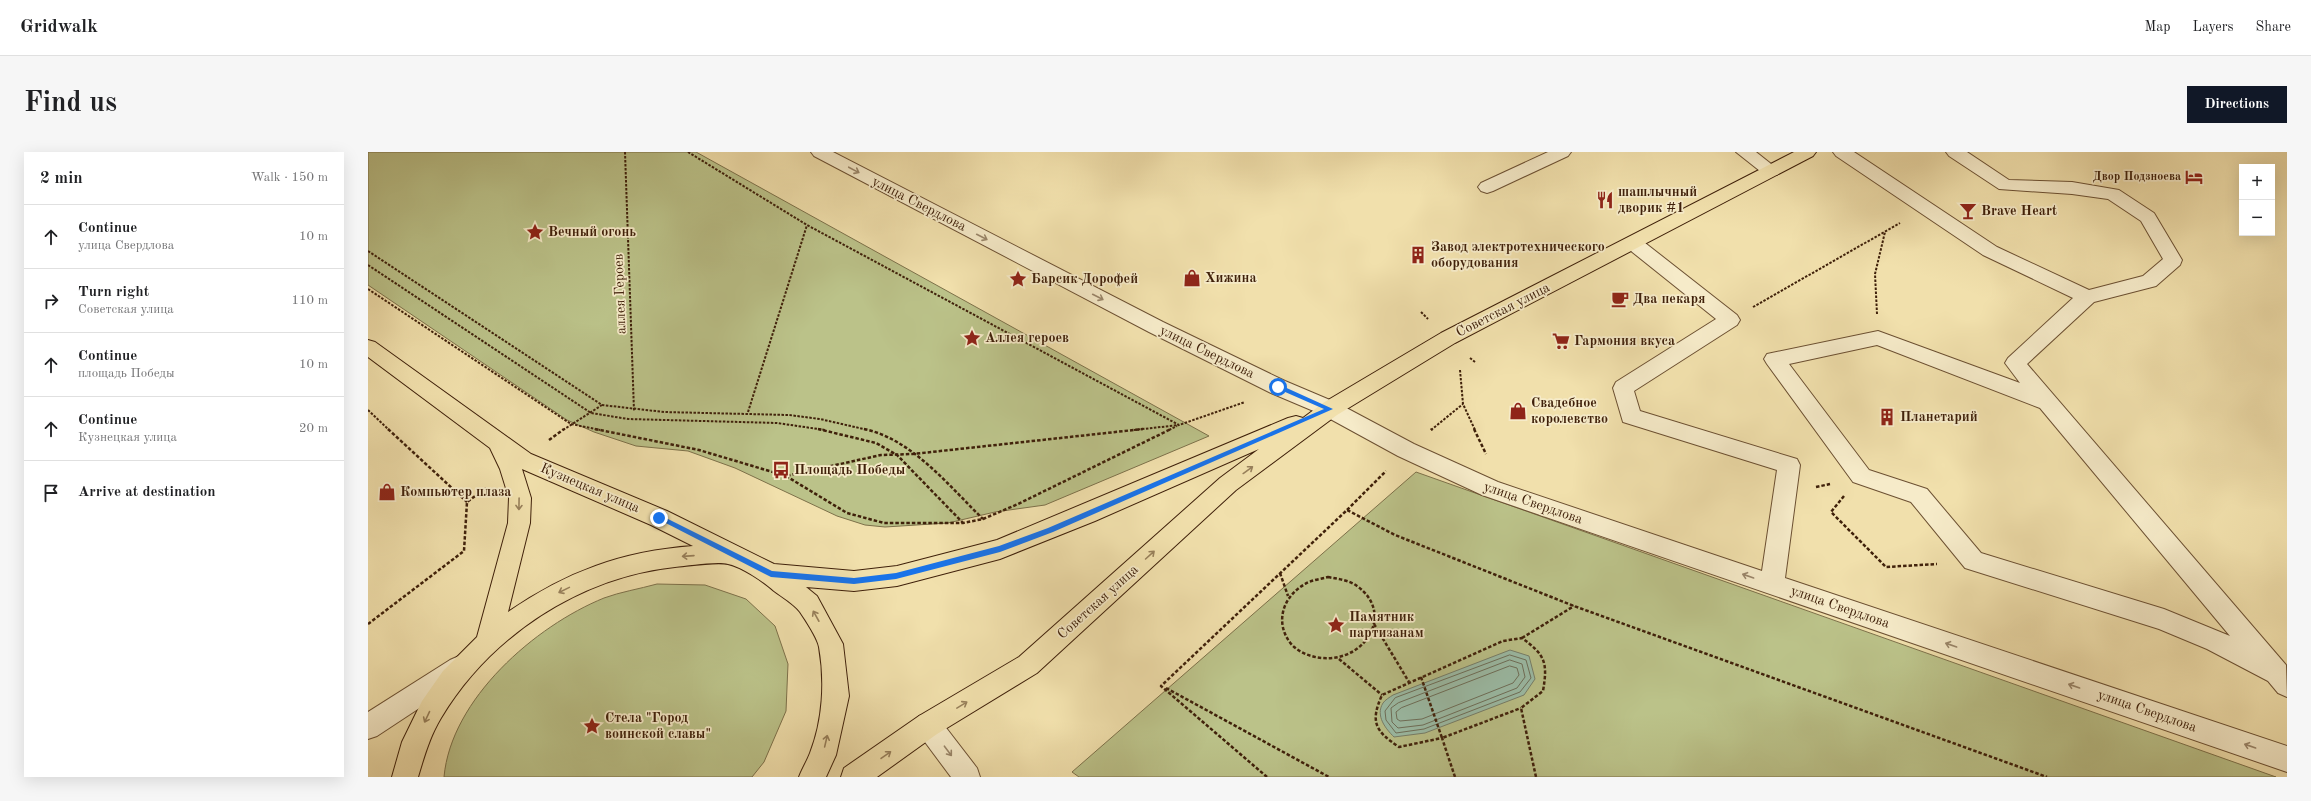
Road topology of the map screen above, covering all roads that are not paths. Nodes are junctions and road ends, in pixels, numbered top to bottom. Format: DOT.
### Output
graph roads {
  1 [pos="820,152"];
  2 [pos="1562,152"];
  3 [pos="1745,152"];
  4 [pos="1807,152"];
  5 [pos="1842,152"];
  6 [pos="1955,152"];
  7 [pos="1771,171"];
  8 [pos="1487,187"];
  9 [pos="1633,243"];
  10 [pos="2087,297"];
  11 [pos="371,354"];
  12 [pos="2048,402"];
  13 [pos="1330,409"];
  14 [pos="517,464"];
  15 [pos="727,554"];
  16 [pos="771,574"];
  17 [pos="1772,584"];
  18 [pos="488,642"];
  19 [pos="466,663"];
  20 [pos="2282,679"];
  21 [pos="928,725"];
  22 [pos="368,727"];
  23 [pos="2287,759"];
  24 [pos="405,777"];
  25 [pos="812,777"];
  26 [pos="854,777"];
  27 [pos="967,777"];
  1 -- 13 [label="street, улица Свердлова, one-way"];
  2 -- 8 [label="street"];
  3 -- 7 [label="street"];
  4 -- 7 [label="main road, Советская улица"];
  5 -- 10 [label="street"];
  6 -- 10 [label="street"];
  7 -- 9 [label="main road, Советская улица"];
  9 -- 13 [label="main road, Советская улица"];
  9 -- 17 [label="street"];
  10 -- 12 [label="street"];
  11 -- 14 [label="main road"];
  12 -- 20 [label="street"];
  12 -- 20 [label="street"];
  13 -- 16 [label="main road, Советская улица"];
  17 -- 13 [label="street, улица Свердлова, one-way"];
  21 -- 13 [label="main road, Советская улица, one-way"];
  14 -- 15 [label="main road, Кузнецкая улица"];
  14 -- 18 [label="main road, one-way"];
  15 -- 16 [label="main road"];
  15 -- 18 [label="main road, one-way"];
  25 -- 16 [label="main road, one-way"];
  23 -- 17 [label="street, улица Свердлова, one-way"];
  18 -- 19 [label="main road"];
  19 -- 22 [label="street"];
  19 -- 24 [label="main road, one-way"];
  26 -- 21 [label="main road, Советская улица, one-way"];
  21 -- 27 [label="street, one-way"];
}
